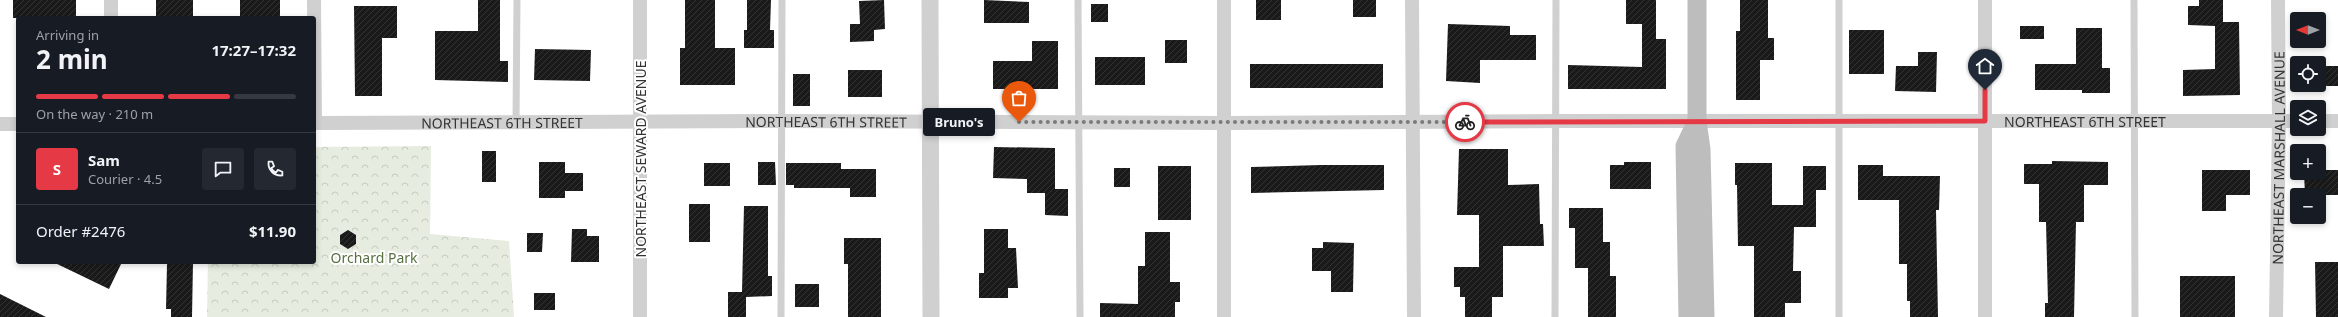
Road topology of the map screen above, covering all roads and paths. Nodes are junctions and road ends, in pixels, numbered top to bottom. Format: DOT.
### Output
graph roads {
  1 [pos="111,0"];
  2 [pos="314,0"];
  3 [pos="517,0"];
  4 [pos="640,0"];
  5 [pos="782,0"];
  6 [pos="930,0"];
  7 [pos="1078,0"];
  8 [pos="1224,0"];
  9 [pos="1412,0"];
  10 [pos="1556,0"];
  11 [pos="1697,0"];
  12 [pos="1838,0"];
  13 [pos="1985,0"];
  14 [pos="2134,0"];
  15 [pos="2278,0"];
  16 [pos="111,16"];
  17 [pos="314,16"];
  18 [pos="782,121"];
  19 [pos="929,121"];
  20 [pos="1556,121"];
  21 [pos="1696,121"];
  22 [pos="1985,121"];
  23 [pos="2290,121"];
  24 [pos="2326,121"];
  25 [pos="2338,121"];
  26 [pos="516,122"];
  27 [pos="640,122"];
  28 [pos="1078,122"];
  29 [pos="1838,122"];
  30 [pos="2135,122"];
  31 [pos="2279,122"];
  32 [pos="316,123"];
  33 [pos="1225,123"];
  34 [pos="1412,123"];
  35 [pos="0,124"];
  36 [pos="16,124"];
  37 [pos="640,317"];
  38 [pos="781,317"];
  39 [pos="931,317"];
  40 [pos="1080,317"];
  41 [pos="1224,317"];
  42 [pos="1414,317"];
  43 [pos="1555,317"];
  44 [pos="1688,317"];
  45 [pos="1705,317"];
  46 [pos="1839,317"];
  47 [pos="1985,317"];
  48 [pos="2135,317"];
  49 [pos="2276,317"];
  1 -- 16 [label="street"];
  2 -- 17 [label="street"];
  3 -- 26 [label="lane"];
  4 -- 27 [label="street, NORTHEAST SEWARD AVENUE"];
  5 -- 18 [label="lane"];
  6 -- 19 [label="street"];
  7 -- 28 [label="lane"];
  8 -- 33 [label="street"];
  9 -- 34 [label="street"];
  10 -- 20 [label="lane"];
  11 -- 21 [label="main road"];
  12 -- 29 [label="lane"];
  13 -- 22 [label="street"];
  14 -- 30 [label="lane"];
  15 -- 31 [label="street, NORTHEAST MARSHALL AVENUE"];
  18 -- 19 [label="street, NORTHEAST 6TH STREET"];
  18 -- 27 [label="street, NORTHEAST 6TH STREET"];
  18 -- 38 [label="lane"];
  19 -- 28 [label="street, NORTHEAST 6TH STREET"];
  19 -- 39 [label="street"];
  20 -- 21 [label="street, NORTHEAST 6TH STREET"];
  20 -- 34 [label="street, NORTHEAST 6TH STREET"];
  20 -- 43 [label="lane"];
  21 -- 29 [label="street, NORTHEAST 6TH STREET"];
  21 -- 44 [label="main road"];
  21 -- 45 [label="main road"];
  22 -- 29 [label="street, NORTHEAST 6TH STREET"];
  22 -- 30 [label="street, NORTHEAST 6TH STREET"];
  22 -- 47 [label="street"];
  23 -- 31 [label="street, NORTHEAST 6TH STREET"];
  24 -- 25 [label="street"];
  26 -- 27 [label="street, NORTHEAST 6TH STREET"];
  26 -- 32 [label="street, NORTHEAST 6TH STREET"];
  27 -- 37 [label="street, NORTHEAST SEWARD AVENUE"];
  28 -- 33 [label="street, NORTHEAST 6TH STREET"];
  28 -- 40 [label="lane"];
  29 -- 46 [label="lane"];
  30 -- 31 [label="street, NORTHEAST 6TH STREET"];
  30 -- 48 [label="lane"];
  31 -- 49 [label="street, NORTHEAST MARSHALL AVENUE"];
  33 -- 34 [label="street, NORTHEAST 6TH STREET"];
  33 -- 41 [label="street"];
  34 -- 42 [label="street"];
  35 -- 36 [label="street"];
}
